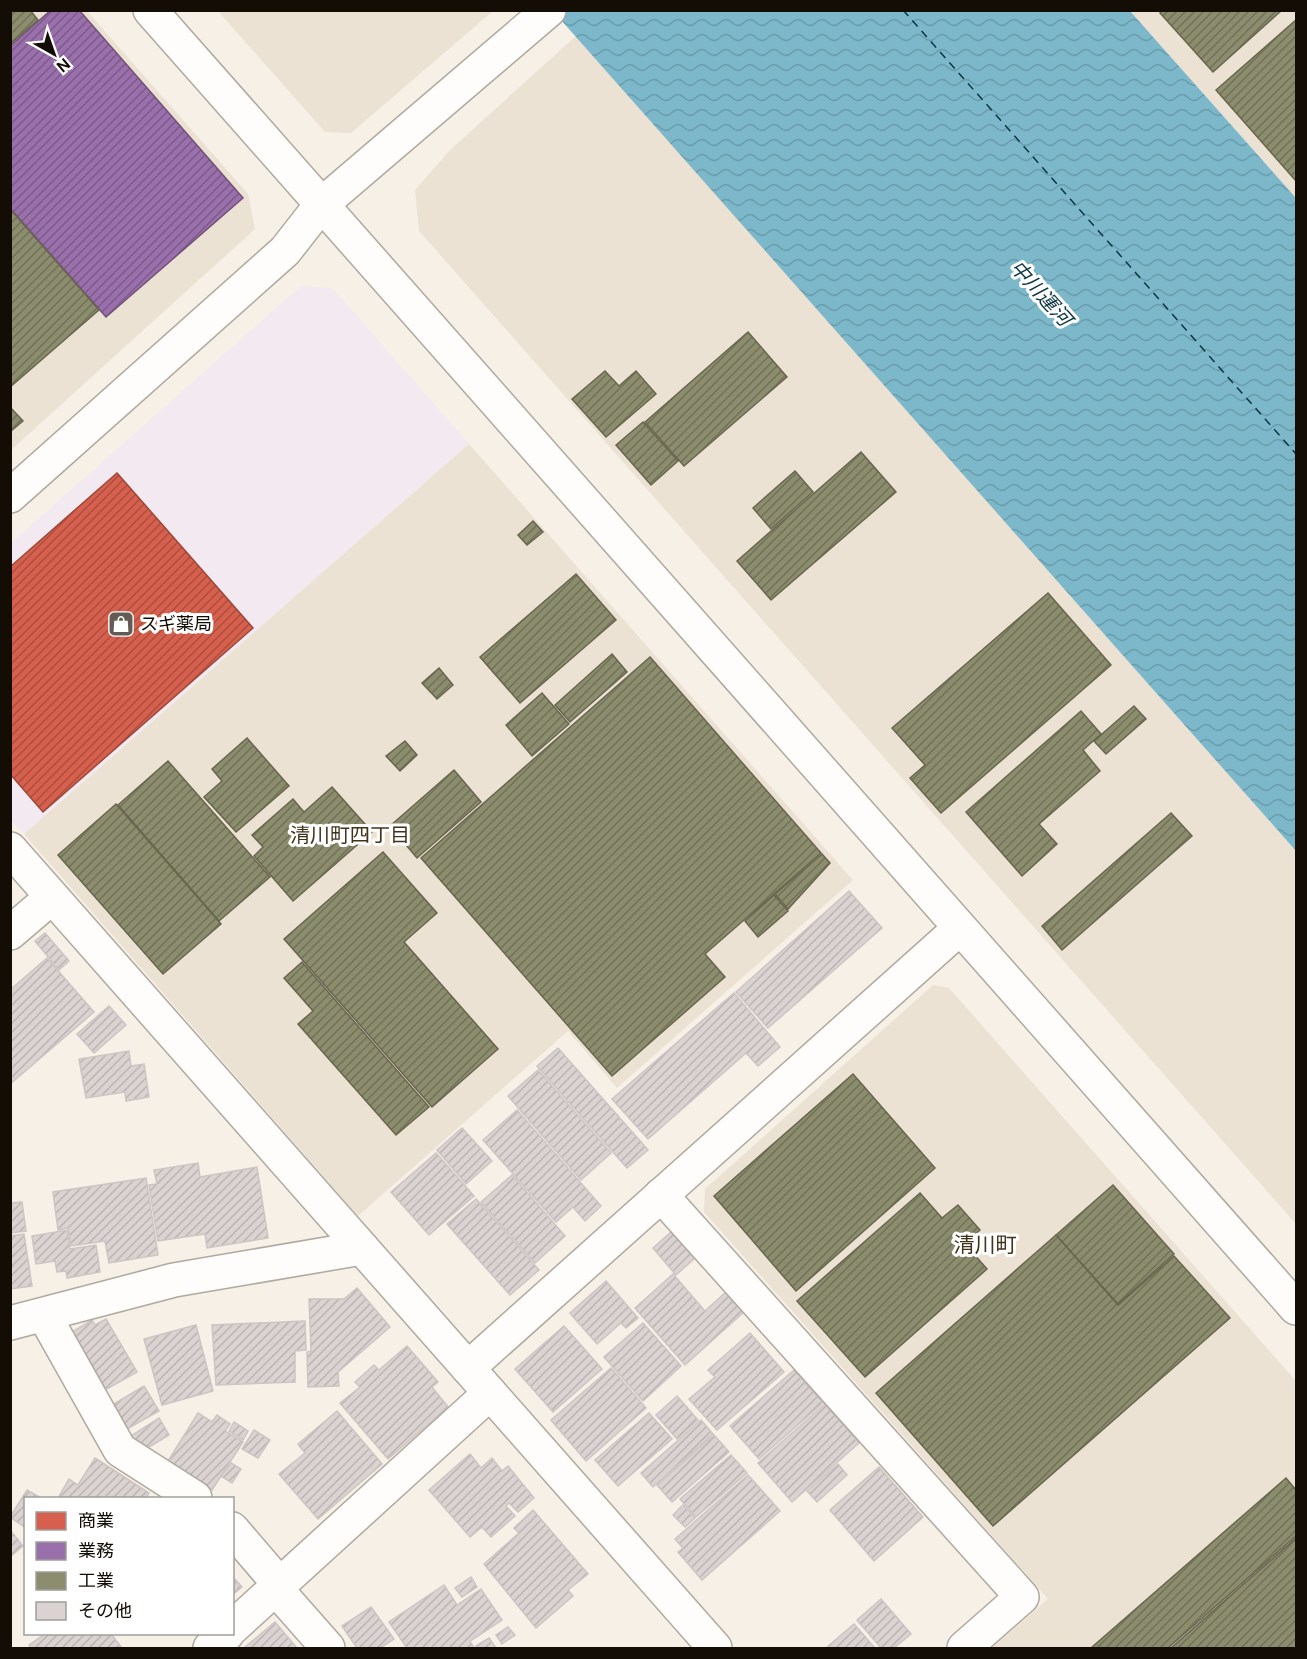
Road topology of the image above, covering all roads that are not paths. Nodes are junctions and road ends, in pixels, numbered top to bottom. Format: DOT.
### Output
graph roads {
  1 [pos="150,10"];
  2 [pos="540,18"];
  3 [pos="321,205"];
  4 [pos="10,496"];
  5 [pos="10,849"];
  6 [pos="52,897"];
  7 [pos="960,928"];
  8 [pos="10,933"];
  9 [pos="661,1195"];
  10 [pos="362,1248"];
  11 [pos="1296,1308"];
  12 [pos="44,1315"];
  13 [pos="10,1323"];
  14 [pos="468,1368"];
  15 [pos="490,1393"];
  16 [pos="193,1497"];
  17 [pos="234,1532"];
  18 [pos="278,1587"];
  19 [pos="234,1626"];
  20 [pos="226,1635"];
  21 [pos="210,1648"];
  22 [pos="328,1648"];
  23 [pos="715,1648"];
  24 [pos="964,1648"];
  1 -- 3 [label="street"];
  2 -- 3 [label="street"];
  3 -- 4 [label="street"];
  3 -- 7 [label="street"];
  5 -- 6 [label="street"];
  6 -- 8 [label="street"];
  6 -- 10 [label="street"];
  7 -- 9 [label="street"];
  7 -- 11 [label="street"];
  9 -- 14 [label="street"];
  9 -- 24 [label="street"];
  10 -- 12 [label="street"];
  10 -- 14 [label="street"];
  12 -- 13 [label="street"];
  12 -- 16 [label="street"];
  14 -- 15 [label="street"];
  15 -- 18 [label="street"];
  15 -- 23 [label="street"];
  17 -- 18 [label="street"];
  18 -- 19 [label="street"];
  18 -- 22 [label="street"];
  20 -- 21 [label="street"];
}
